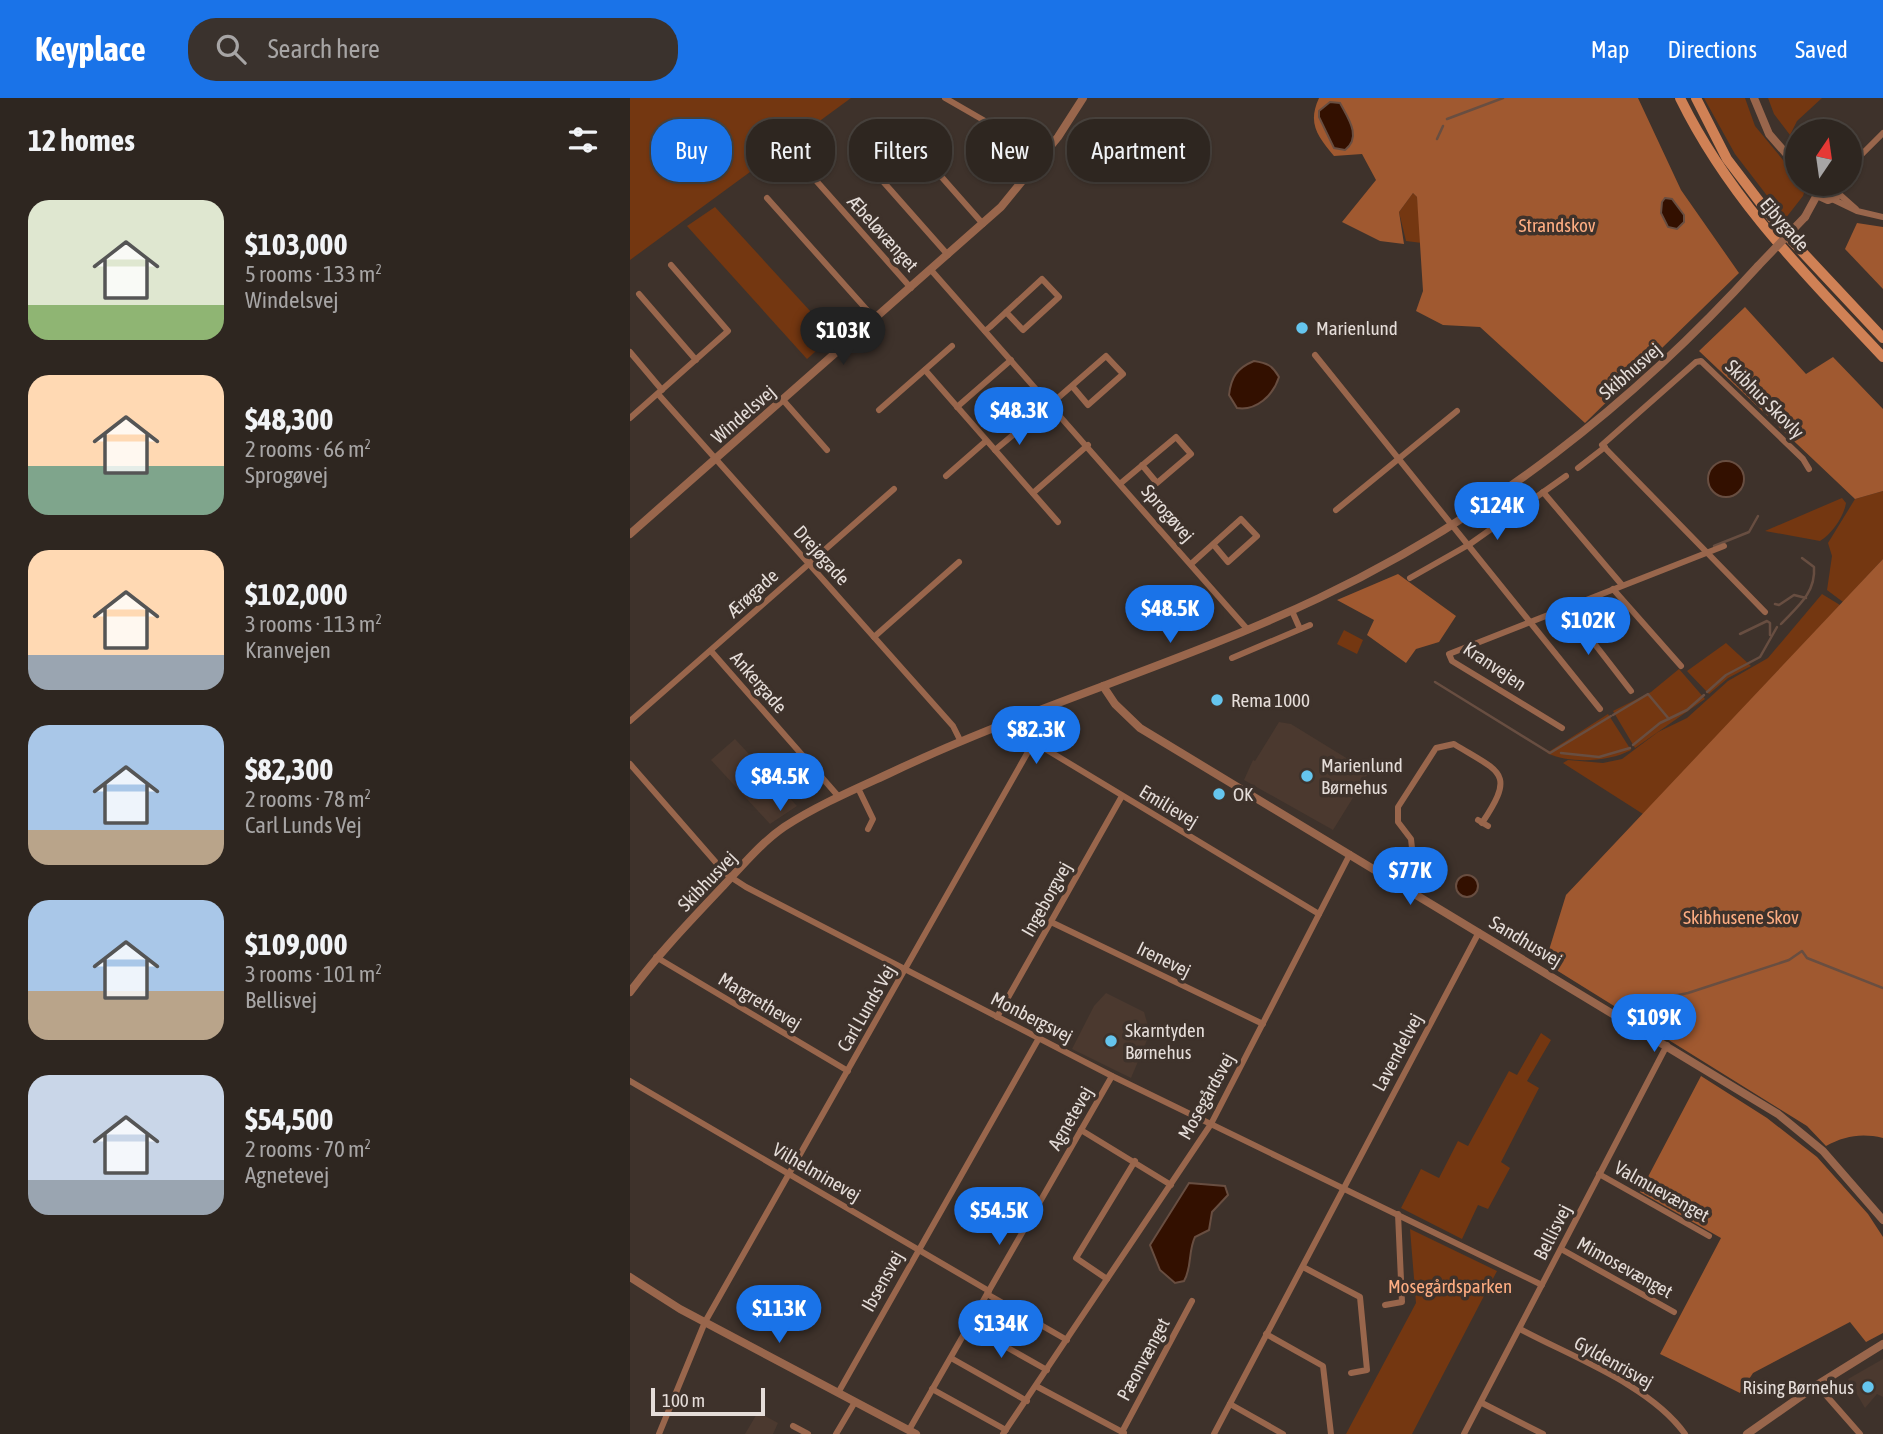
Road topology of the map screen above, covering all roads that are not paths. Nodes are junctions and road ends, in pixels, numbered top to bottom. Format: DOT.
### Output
graph roads {
  1 [pos="945,98"];
  2 [pos="1083,98"];
  3 [pos="1680,98"];
  4 [pos="1696,98"];
  5 [pos="1754,98"];
  6 [pos="983,119"];
  7 [pos="1883,133"];
  8 [pos="1053,140"];
  9 [pos="1785,152"];
  10 [pos="1862,155"];
  11 [pos="817,182"];
  12 [pos="883,182"];
  13 [pos="946,182"];
  14 [pos="1022,182"];
  15 [pos="1821,196"];
  16 [pos="1837,196"];
  17 [pos="767,198"];
  18 [pos="1883,217"];
  19 [pos="983,224"];
  20 [pos="948,255"];
  21 [pos="671,265"];
  22 [pos="931,270"];
  23 [pos="911,288"];
  24 [pos="639,294"];
  25 [pos="1006,312"];
  26 [pos="875,319"];
  27 [pos="985,331"];
  28 [pos="1883,338"];
  29 [pos="952,346"];
  30 [pos="630,352"];
  31 [pos="1315,355"];
  32 [pos="1883,357"];
  33 [pos="696,360"];
  34 [pos="1011,360"];
  35 [pos="925,370"];
  36 [pos="1072,386"];
  37 [pos="660,392"];
  38 [pos="783,400"];
  39 [pos="1051,404"];
  40 [pos="957,407"];
  41 [pos="879,410"];
  42 [pos="1457,411"];
  43 [pos="630,418"];
  44 [pos="1026,424"];
  45 [pos="986,441"];
  46 [pos="1088,445"];
  47 [pos="1605,447"];
  48 [pos="827,450"];
  49 [pos="995,450"];
  50 [pos="716,458"];
  51 [pos="1399,458"];
  52 [pos="1142,465"];
  53 [pos="1578,468"];
  54 [pos="1809,469"];
  55 [pos="946,476"];
  56 [pos="1566,476"];
  57 [pos="1121,483"];
  58 [pos="894,489"];
  59 [pos="1543,492"];
  60 [pos="1033,493"];
  61 [pos="1336,510"];
  62 [pos="1058,522"];
  63 [pos="1454,525"];
  64 [pos="630,534"];
  65 [pos="1213,544"];
  66 [pos="1470,544"];
  67 [pos="1724,546"];
  68 [pos="1706,552"];
  69 [pos="959,562"];
  70 [pos="809,564"];
  71 [pos="1191,564"];
  72 [pos="1410,578"];
  73 [pos="1622,585"];
  74 [pos="1613,589"];
  75 [pos="1566,607"];
  76 [pos="1292,611"];
  77 [pos="1765,612"];
  78 [pos="1530,621"];
  79 [pos="1310,625"];
  80 [pos="1300,629"];
  81 [pos="1248,630"];
  82 [pos="874,637"];
  83 [pos="710,651"];
  84 [pos="1232,658"];
  85 [pos="1681,666"];
  86 [pos="1103,685"];
  87 [pos="1631,691"];
  88 [pos="1049,707"];
  89 [pos="1600,709"];
  90 [pos="630,721"];
  91 [pos="1004,724"];
  92 [pos="1562,728"];
  93 [pos="960,740"];
  94 [pos="1033,743"];
  95 [pos="630,764"];
  96 [pos="858,788"];
  97 [pos="1122,796"];
  98 [pos="839,797"];
  99 [pos="1483,823"];
  100 [pos="868,829"];
  101 [pos="1350,854"];
  102 [pos="731,878"];
  103 [pos="1395,881"];
  104 [pos="1319,914"];
  105 [pos="1051,922"];
  106 [pos="1479,932"];
  107 [pos="656,957"];
  108 [pos="906,970"];
  109 [pos="630,992"];
  110 [pos="998,1017"];
  111 [pos="1263,1024"];
  112 [pos="1039,1038"];
  113 [pos="1667,1044"];
  114 [pos="848,1071"];
  115 [pos="1112,1076"];
  116 [pos="630,1081"];
  117 [pos="1211,1124"];
  118 [pos="1081,1130"];
  119 [pos="1135,1161"];
  120 [pos="1599,1174"];
  121 [pos="789,1175"];
  122 [pos="1171,1185"];
  123 [pos="1343,1188"];
  124 [pos="1398,1214"];
  125 [pos="1883,1220"];
  126 [pos="1709,1236"];
  127 [pos="918,1249"];
  128 [pos="1561,1249"];
  129 [pos="1303,1267"];
  130 [pos="630,1277"];
  131 [pos="1107,1279"];
  132 [pos="1542,1285"];
  133 [pos="988,1292"];
  134 [pos="1192,1301"];
  135 [pos="1385,1306"];
  136 [pos="1674,1312"];
  137 [pos="705,1322"];
  138 [pos="969,1326"];
  139 [pos="1520,1329"];
  140 [pos="1266,1334"];
  141 [pos="1067,1340"];
  142 [pos="1883,1344"];
  143 [pos="951,1358"];
  144 [pos="1047,1370"];
  145 [pos="1352,1373"];
  146 [pos="1816,1385"];
  147 [pos="1036,1386"];
  148 [pos="932,1390"];
  149 [pos="838,1393"];
  150 [pos="1027,1401"];
  151 [pos="855,1402"];
  152 [pos="1482,1403"];
  153 [pos="1230,1404"];
  154 [pos="793,1426"];
  155 [pos="912,1432"];
  156 [pos="1005,1432"];
  157 [pos="1124,1433"];
  158 [pos="659,1434"];
  159 [pos="807,1434"];
  160 [pos="835,1434"];
  161 [pos="1214,1434"];
  162 [pos="1283,1434"];
  163 [pos="1331,1434"];
  164 [pos="1464,1434"];
  165 [pos="1543,1434"];
  166 [pos="1685,1434"];
  167 [pos="1747,1434"];
  168 [pos="1860,1434"];
  1 -- 6 [label="street"];
  2 -- 8 [label="street, Windelsvej"];
  3 -- 32 [label="main road, Ejbygade"];
  4 -- 28 [label="main road, Ejbygade"];
  5 -- 9 [label="street"];
  7 -- 10 [label="street"];
  11 -- 23 [label="street, Æbeløvænget"];
  12 -- 20 [label="street"];
  13 -- 19 [label="street"];
  14 -- 19 [label="street, Windelsvej"];
  15 -- 63 [label="street, Skibhusvej, bridge"];
  16 -- 18 [label="street"];
  17 -- 26 [label="street"];
  19 -- 20 [label="street, Windelsvej"];
  20 -- 22 [label="street, Windelsvej"];
  21 -- 33 [label="street"];
  22 -- 23 [label="street, Windelsvej"];
  22 -- 27 [label="street, Sprogøvej"];
  23 -- 26 [label="street, Windelsvej"];
  24 -- 33 [label="street"];
  25 -- 25 [label="street"];
  25 -- 27 [label="street"];
  26 -- 38 [label="street, Windelsvej"];
  27 -- 34 [label="street, Sprogøvej"];
  29 -- 35 [label="street"];
  30 -- 37 [label="street, Drejøgade"];
  31 -- 51 [label="street"];
  33 -- 37 [label="street"];
  34 -- 39 [label="street, Sprogøvej"];
  34 -- 40 [label="street"];
  35 -- 40 [label="street"];
  35 -- 41 [label="street"];
  36 -- 36 [label="street"];
  36 -- 39 [label="street"];
  37 -- 43 [label="street"];
  37 -- 50 [label="street, Drejøgade"];
  38 -- 48 [label="street"];
  38 -- 50 [label="street, Windelsvej"];
  39 -- 46 [label="street, Sprogøvej"];
  40 -- 45 [label="street"];
  42 -- 51 [label="street"];
  44 -- 49 [label="street"];
  45 -- 49 [label="street"];
  45 -- 55 [label="street"];
  46 -- 57 [label="street, Sprogøvej"];
  46 -- 60 [label="street"];
  47 -- 53 [label="street, Skibhus Skovly"];
  47 -- 54 [label="street, Skibhus Skovly"];
  47 -- 68 [label="street"];
  49 -- 60 [label="street"];
  50 -- 64 [label="street, Windelsvej"];
  50 -- 70 [label="street, Drejøgade"];
  51 -- 61 [label="street"];
  51 -- 63 [label="street"];
  52 -- 52 [label="street, Sprogøvej"];
  52 -- 57 [label="street, Sprogøvej"];
  56 -- 59 [label="street"];
  57 -- 71 [label="street, Sprogøvej"];
  58 -- 70 [label="street, Ærøgade"];
  59 -- 66 [label="street"];
  59 -- 73 [label="street"];
  60 -- 62 [label="street"];
  63 -- 66 [label="street"];
  63 -- 76 [label="street, Skibhusvej"];
  65 -- 65 [label="street, Sprogøvej"];
  65 -- 71 [label="street, Sprogøvej"];
  66 -- 72 [label="street"];
  66 -- 78 [label="street"];
  67 -- 68 [label="street, Kranvejen"];
  68 -- 73 [label="street, Kranvejen"];
  68 -- 77 [label="street"];
  69 -- 82 [label="street"];
  70 -- 82 [label="street, Drejøgade"];
  70 -- 83 [label="street, Ærøgade"];
  71 -- 81 [label="street, Sprogøvej"];
  73 -- 74 [label="street, Kranvejen"];
  74 -- 75 [label="street, Kranvejen"];
  74 -- 85 [label="street"];
  75 -- 78 [label="street, Kranvejen"];
  75 -- 87 [label="street"];
  76 -- 80 [label="street"];
  76 -- 81 [label="street, Skibhusvej"];
  78 -- 89 [label="street"];
  78 -- 92 [label="street, Kranvejen"];
  79 -- 80 [label="street"];
  80 -- 84 [label="street"];
  81 -- 86 [label="street, Skibhusvej"];
  82 -- 93 [label="street, Drejøgade"];
  83 -- 90 [label="street, Ærøgade"];
  83 -- 98 [label="street, Ankergade"];
  86 -- 88 [label="street, Skibhusvej"];
  86 -- 101 [label="street, Sandhusvej"];
  88 -- 91 [label="street, Skibhusvej"];
  88 -- 94 [label="street, Carl Lunds Vej"];
  91 -- 93 [label="street, Skibhusvej"];
  91 -- 94 [label="street, Emilievej"];
  93 -- 96 [label="street, Skibhusvej"];
  94 -- 97 [label="street, Emilievej"];
  94 -- 108 [label="street, Carl Lunds Vej"];
  95 -- 102 [label="street"];
  96 -- 98 [label="street, Skibhusvej"];
  96 -- 100 [label="street"];
  97 -- 104 [label="street, Emilievej"];
  97 -- 105 [label="street, Ingeborgvej"];
  98 -- 102 [label="street, Skibhusvej"];
  99 -- 103 [label="street"];
  101 -- 103 [label="street, Sandhusvej"];
  101 -- 104 [label="street, Mosegårdsvej"];
  102 -- 107 [label="street, Skibhusvej"];
  102 -- 108 [label="street, Monbergsvej"];
  103 -- 106 [label="street, Sandhusvej"];
  104 -- 111 [label="street, Mosegårdsvej"];
  105 -- 110 [label="street, Ingeborgvej"];
  105 -- 111 [label="street, Irenevej"];
  106 -- 113 [label="street, Sandhusvej"];
  106 -- 123 [label="street, Lavendelvej"];
  107 -- 109 [label="street, Skibhusvej"];
  107 -- 114 [label="street, Margrethevej"];
  108 -- 110 [label="street, Monbergsvej"];
  108 -- 114 [label="street, Carl Lunds Vej"];
  110 -- 112 [label="street, Monbergsvej"];
  111 -- 117 [label="street, Mosegårdsvej"];
  112 -- 115 [label="street, Monbergsvej"];
  112 -- 127 [label="street, Ibsensvej"];
  113 -- 120 [label="street, Bellisvej"];
  113 -- 125 [label="street, Sandhusvej"];
  114 -- 121 [label="street, Carl Lunds Vej"];
  115 -- 117 [label="street, Monbergsvej"];
  115 -- 118 [label="street, Agnetevej"];
  116 -- 121 [label="street, Vilhelminevej"];
  117 -- 122 [label="street, Mosegårdsvej"];
  117 -- 123 [label="street, Monbergsvej"];
  118 -- 119 [label="street"];
  118 -- 133 [label="street, Agnetevej"];
  119 -- 122 [label="street"];
  119 -- 131 [label="street"];
  120 -- 126 [label="street, Valmuevænget"];
  120 -- 128 [label="street, Bellisvej"];
  121 -- 127 [label="street, Vilhelminevej"];
  121 -- 137 [label="street, Carl Lunds Vej"];
  122 -- 131 [label="street, Mosegårdsvej"];
  123 -- 124 [label="street, Monbergsvej"];
  123 -- 129 [label="street, Lavendelvej"];
  124 -- 132 [label="street, Monbergsvej"];
  124 -- 135 [label="street"];
  127 -- 133 [label="street, Vilhelminevej"];
  127 -- 149 [label="street, Ibsensvej"];
  128 -- 132 [label="street, Bellisvej"];
  128 -- 136 [label="street, Mimosevænget"];
  129 -- 140 [label="street, Lavendelvej"];
  129 -- 145 [label="street"];
  130 -- 137 [label="street"];
  131 -- 141 [label="street, Mosegårdsvej"];
  132 -- 139 [label="street, Bellisvej"];
  133 -- 138 [label="street, Agnetevej"];
  133 -- 141 [label="street"];
  134 -- 157 [label="street, Pæonvænget"];
  137 -- 149 [label="street"];
  137 -- 158 [label="street, Carl Lunds Vej"];
  138 -- 143 [label="street, Agnetevej"];
  138 -- 144 [label="street"];
  139 -- 152 [label="street, Bellisvej"];
  139 -- 166 [label="street, Gyldenrisvej"];
  140 -- 153 [label="street, Lavendelvej"];
  140 -- 163 [label="street"];
  141 -- 144 [label="street, Mosegårdsvej"];
  142 -- 146 [label="street"];
  143 -- 148 [label="street, Agnetevej"];
  143 -- 150 [label="street"];
  144 -- 147 [label="street, Mosegårdsvej"];
  146 -- 167 [label="street"];
  146 -- 168 [label="street"];
  147 -- 150 [label="street, Mosegårdsvej"];
  147 -- 157 [label="street"];
  148 -- 155 [label="street, Agnetevej"];
  148 -- 156 [label="street, Mosegårdsvej"];
  149 -- 151 [label="street"];
  150 -- 156 [label="street, Mosegårdsvej"];
  151 -- 155 [label="street"];
  151 -- 160 [label="street"];
  152 -- 164 [label="street, Bellisvej"];
  152 -- 165 [label="street"];
  153 -- 161 [label="street, Lavendelvej"];
  153 -- 162 [label="street"];
  154 -- 159 [label="street"];
}
